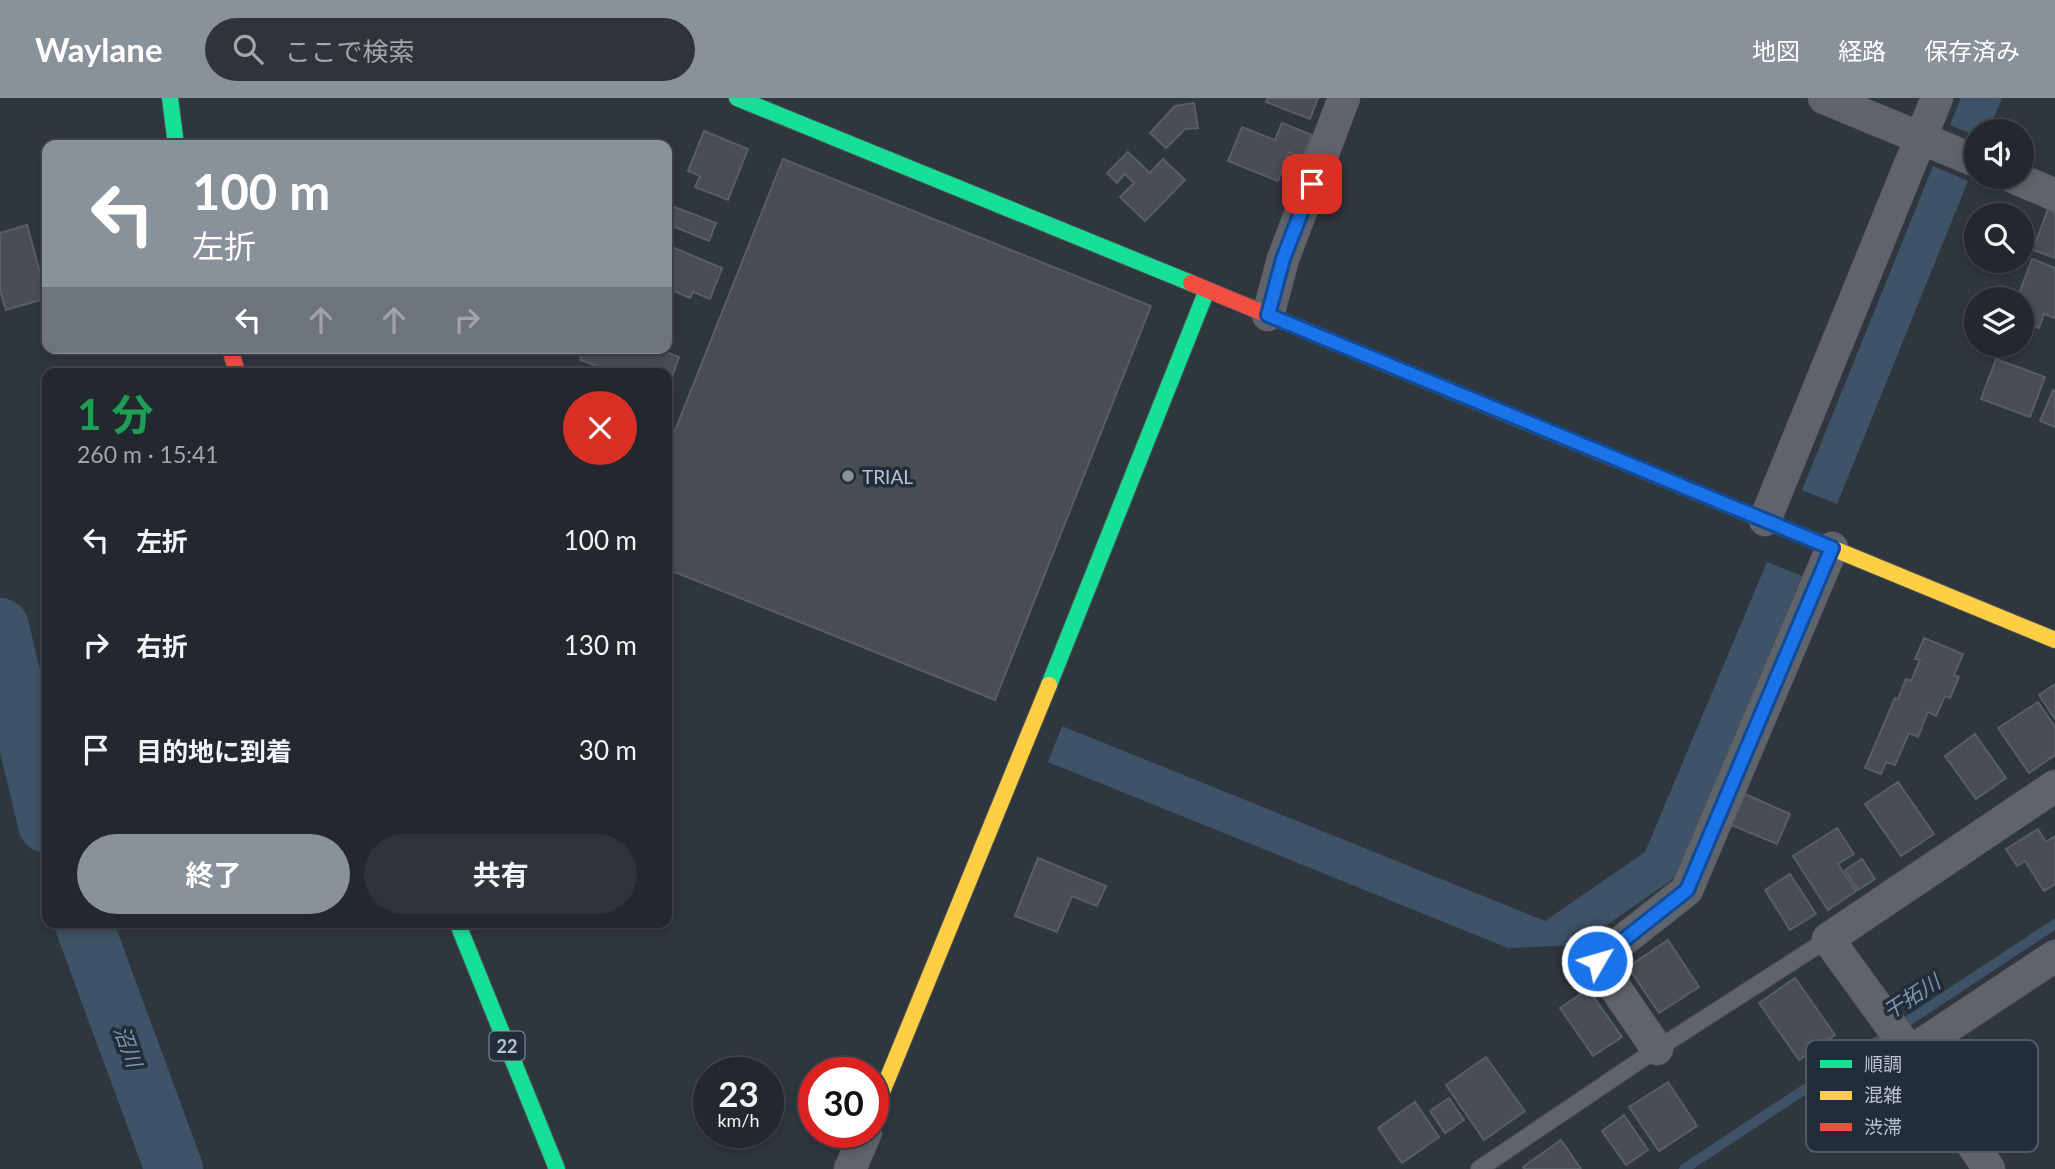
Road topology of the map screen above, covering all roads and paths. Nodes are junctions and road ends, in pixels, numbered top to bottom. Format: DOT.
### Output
graph roads {
  1 [pos="170,98"];
  2 [pos="737,98"];
  3 [pos="1344,98"];
  4 [pos="1824,98"];
  5 [pos="1937,98"];
  6 [pos="1921,138"];
  7 [pos="175,140"];
  8 [pos="1964,156"];
  9 [pos="2034,186"];
  10 [pos="2055,195"];
  11 [pos="1207,290"];
  12 [pos="1268,315"];
  13 [pos="1765,520"];
  14 [pos="1832,548"];
  15 [pos="2055,640"];
  16 [pos="2055,786"];
  17 [pos="459,928"];
  18 [pos="1828,939"];
  19 [pos="2055,956"];
  20 [pos="1899,1037"];
  21 [pos="1901,1040"];
  22 [pos="1657,1049"];
  23 [pos="889,1075"];
  24 [pos="859,1148"];
  25 [pos="1977,1152"];
  26 [pos="557,1169"];
  27 [pos="850,1169"];
  28 [pos="1479,1169"];
  29 [pos="1989,1169"];
  1 -- 7 [label="street"];
  2 -- 11 [label="street"];
  3 -- 12 [label="street"];
  4 -- 6 [label="street"];
  5 -- 6 [label="street"];
  6 -- 8 [label="street"];
  6 -- 13 [label="street"];
  9 -- 10 [label="street"];
  11 -- 12 [label="street"];
  11 -- 23 [label="street"];
  12 -- 13 [label="street"];
  13 -- 14 [label="street"];
  14 -- 15 [label="street"];
  14 -- 22 [label="street"];
  16 -- 18 [label="street"];
  17 -- 26 [label="street, 22"];
  18 -- 20 [label="street"];
  18 -- 22 [label="lane"];
  19 -- 20 [label="street"];
  20 -- 21 [label="street"];
  22 -- 28 [label="lane"];
  24 -- 27 [label="street"];
  25 -- 29 [label="street"];
}
